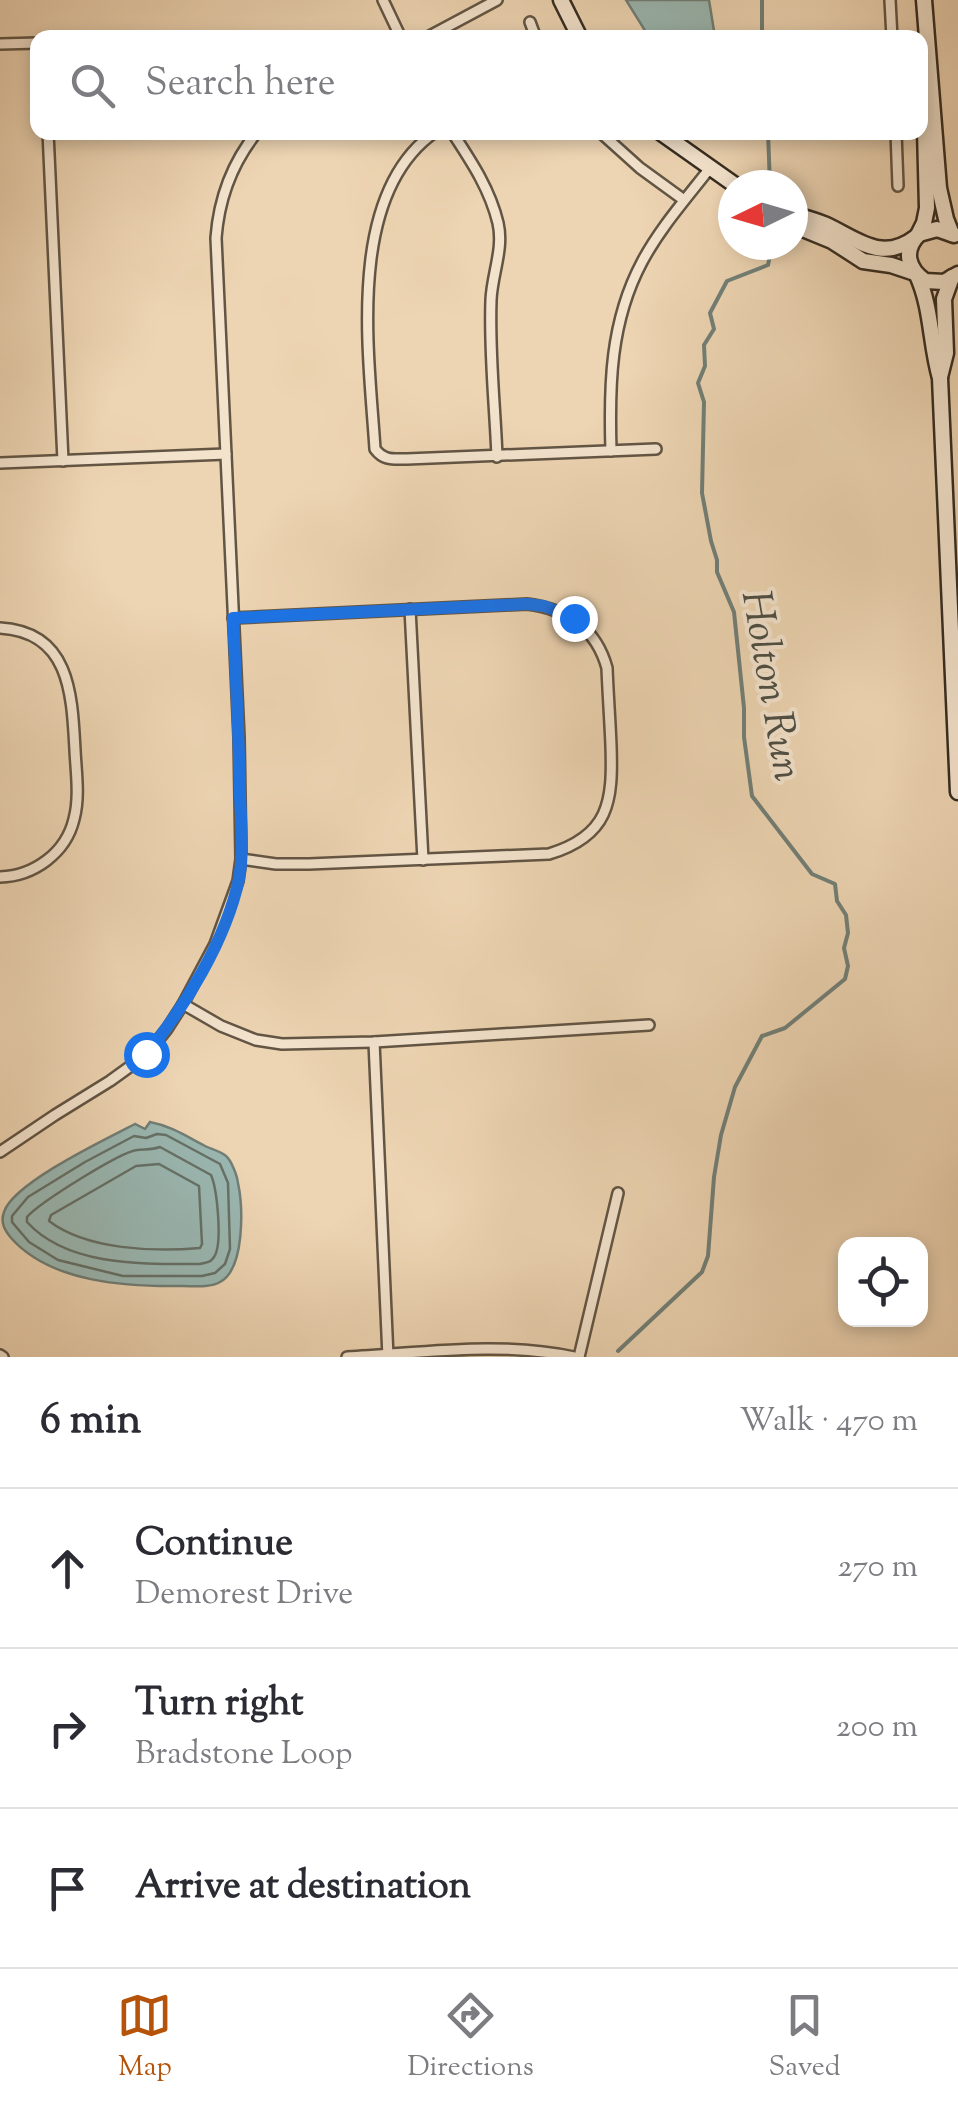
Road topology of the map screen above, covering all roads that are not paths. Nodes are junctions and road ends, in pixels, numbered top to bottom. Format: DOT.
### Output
graph roads {
  1 [pos="382,0"];
  2 [pos="498,0"];
  3 [pos="560,0"];
  4 [pos="890,0"];
  5 [pos="924,0"];
  6 [pos="530,22"];
  7 [pos="398,30"];
  8 [pos="441,30"];
  9 [pos="533,30"];
  10 [pos="576,30"];
  11 [pos="892,30"];
  12 [pos="924,30"];
  13 [pos="926,30"];
  14 [pos="30,43"];
  15 [pos="0,44"];
  16 [pos="928,50"];
  17 [pos="48,140"];
  18 [pos="251,140"];
  19 [pos="423,140"];
  20 [pos="457,140"];
  21 [pos="609,140"];
  22 [pos="671,140"];
  23 [pos="896,140"];
  24 [pos="925,140"];
  25 [pos="710,168"];
  26 [pos="718,173"];
  27 [pos="898,186"];
  28 [pos="684,200"];
  29 [pos="808,219"];
  30 [pos="808,231"];
  31 [pos="917,235"];
  32 [pos="956,237"];
  33 [pos="916,274"];
  34 [pos="956,275"];
  35 [pos="940,378"];
  36 [pos="656,450"];
  37 [pos="611,451"];
  38 [pos="226,454"];
  39 [pos="498,457"];
  40 [pos="63,461"];
  41 [pos="0,463"];
  42 [pos="410,609"];
  43 [pos="233,618"];
  44 [pos="0,628"];
  45 [pos="958,792"];
  46 [pos="242,858"];
  47 [pos="423,860"];
  48 [pos="0,876"];
  49 [pos="182,1004"];
  50 [pos="649,1026"];
  51 [pos="374,1042"];
  52 [pos="0,1152"];
  53 [pos="618,1193"];
  54 [pos="388,1356"];
  55 [pos="347,1357"];
  56 [pos="576,1357"];
  1 -- 7 [label="street"];
  2 -- 8 [label="street"];
  3 -- 10 [label="street"];
  4 -- 11 [label="street"];
  5 -- 12 [label="street"];
  5 -- 13 [label="street"];
  6 -- 9 [label="street"];
  14 -- 15 [label="street"];
  16 -- 32 [label="street"];
  17 -- 40 [label="street"];
  18 -- 38 [label="street"];
  19 -- 39 [label="street"];
  20 -- 39 [label="street"];
  21 -- 28 [label="street"];
  22 -- 25 [label="street"];
  23 -- 27 [label="street"];
  24 -- 31 [label="street"];
  25 -- 26 [label="street"];
  25 -- 28 [label="street"];
  28 -- 37 [label="street"];
  29 -- 31 [label="street"];
  30 -- 33 [label="street"];
  31 -- 32 [label="street"];
  31 -- 33 [label="street"];
  33 -- 34 [label="street"];
  33 -- 35 [label="street"];
  34 -- 35 [label="street"];
  35 -- 45 [label="street"];
  36 -- 37 [label="street"];
  37 -- 39 [label="street"];
  38 -- 40 [label="street"];
  38 -- 43 [label="street"];
  40 -- 41 [label="street"];
  42 -- 43 [label="street"];
  42 -- 47 [label="street"];
  42 -- 47 [label="street"];
  43 -- 46 [label="street"];
  44 -- 48 [label="street"];
  46 -- 47 [label="street"];
  46 -- 49 [label="street"];
  49 -- 51 [label="street"];
  49 -- 52 [label="street"];
  50 -- 51 [label="street"];
  51 -- 54 [label="street"];
  53 -- 56 [label="street"];
  54 -- 55 [label="street"];
  54 -- 56 [label="street"];
}
